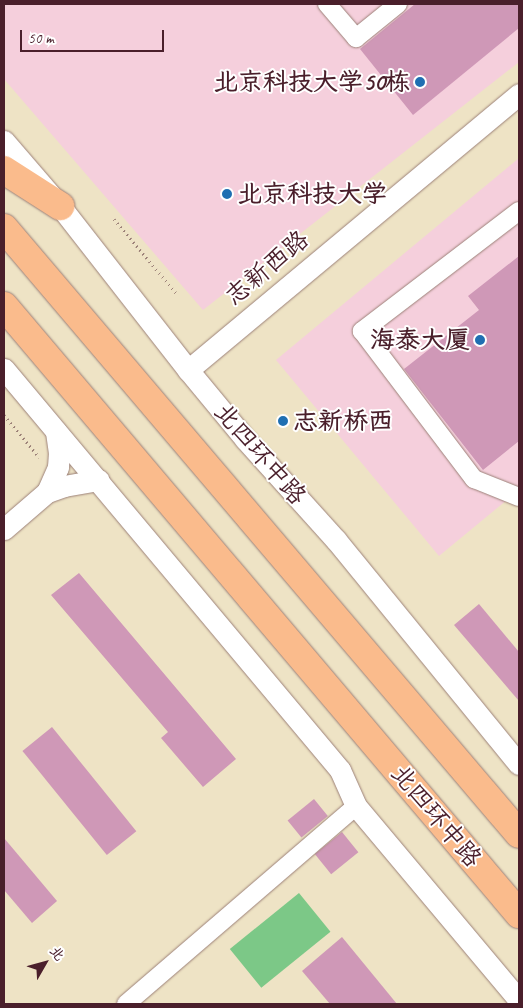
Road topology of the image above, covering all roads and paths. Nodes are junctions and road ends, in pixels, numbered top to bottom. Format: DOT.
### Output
graph roads {
  1 [pos="327,4"];
  2 [pos="398,4"];
  3 [pos="519,94"];
  4 [pos="4,141"];
  5 [pos="4,170"];
  6 [pos="60,206"];
  7 [pos="519,211"];
  8 [pos="114,219"];
  9 [pos="4,228"];
  10 [pos="177,294"];
  11 [pos="4,306"];
  12 [pos="4,369"];
  13 [pos="188,370"];
  14 [pos="4,415"];
  15 [pos="56,431"];
  16 [pos="98,480"];
  17 [pos="47,492"];
  18 [pos="519,497"];
  19 [pos="4,529"];
  20 [pos="519,764"];
  21 [pos="356,806"];
  22 [pos="519,834"];
  23 [pos="519,914"];
  24 [pos="492,970"];
  25 [pos="519,1000"];
  26 [pos="126,1004"];
  27 [pos="512,1004"];
  1 -- 2 [label="street"];
  3 -- 13 [label="street, 志新西路"];
  4 -- 6 [label="street, 北四环中路"];
  5 -- 6 [label="highway"];
  6 -- 13 [label="street, 北四环中路"];
  7 -- 18 [label="street"];
  8 -- 10 [label="path"];
  9 -- 22 [label="highway, 北四环中路"];
  11 -- 23 [label="highway, 北四环中路"];
  12 -- 15 [label="street, 北四环中路"];
  13 -- 20 [label="street, 北四环中路"];
  14 -- 17 [label="path"];
  15 -- 16 [label="street, 北四环中路"];
  15 -- 17 [label="street"];
  16 -- 17 [label="street"];
  16 -- 21 [label="street, 北四环中路"];
  17 -- 19 [label="street"];
  21 -- 24 [label="street, 北四环中路"];
  21 -- 26 [label="street"];
  24 -- 25 [label="street, 北四环中路"];
  24 -- 27 [label="street, 北四环中路"];
}
